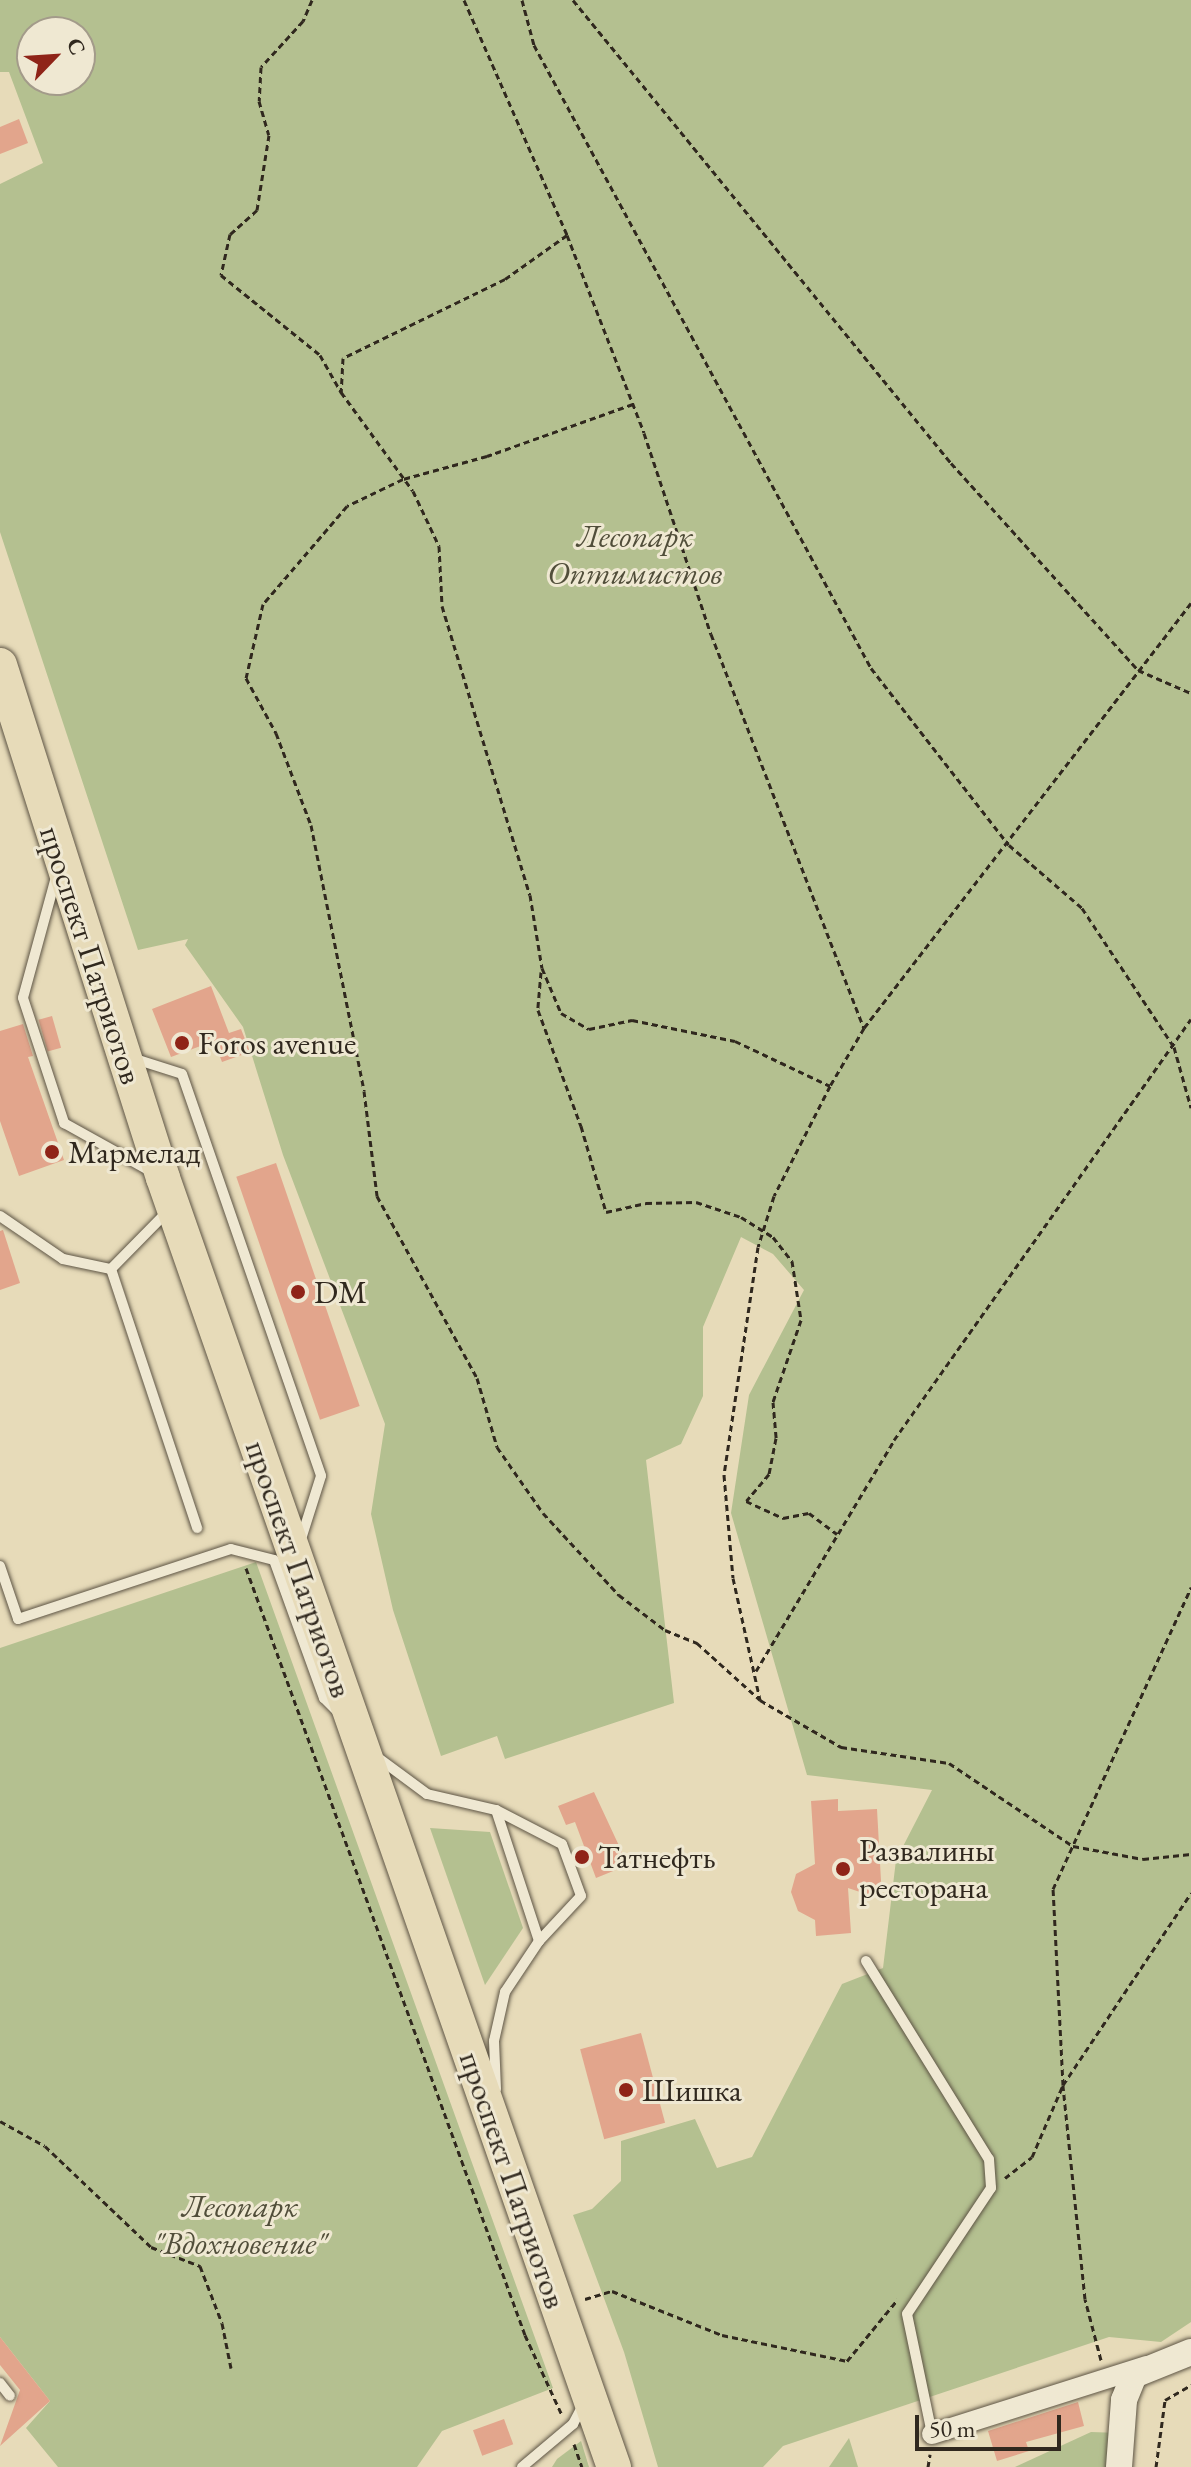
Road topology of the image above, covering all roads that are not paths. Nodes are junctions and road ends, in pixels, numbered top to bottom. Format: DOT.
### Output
graph roads {
  1 [pos="0,665"];
  2 [pos="61,859"];
  3 [pos="123,1055"];
  4 [pos="168,1192"];
  5 [pos="0,1216"];
  6 [pos="111,1269"];
  7 [pos="197,1528"];
  8 [pos="294,1558"];
  9 [pos="0,1566"];
  10 [pos="358,1736"];
  11 [pos="496,1810"];
  12 [pos="539,1941"];
  13 [pos="866,1961"];
  14 [pos="498,2139"];
  15 [pos="1191,2352"];
  16 [pos="1147,2366"];
  17 [pos="1106,2379"];
  18 [pos="0,2383"];
  19 [pos="588,2394"];
  20 [pos="10,2396"];
  21 [pos="1124,2400"];
  22 [pos="932,2434"];
  23 [pos="522,2467"];
  24 [pos="614,2467"];
  25 [pos="1119,2467"];
  1 -- 2 [label="highway, проспект Патриотов"];
  2 -- 3 [label="highway, проспект Патриотов"];
  2 -- 4 [label="lane"];
  3 -- 4 [label="highway, проспект Патриотов"];
  3 -- 8 [label="lane"];
  4 -- 6 [label="lane"];
  4 -- 8 [label="highway, проспект Патриотов"];
  5 -- 6 [label="lane"];
  6 -- 7 [label="lane"];
  8 -- 10 [label="highway, проспект Патриотов"];
  9 -- 10 [label="lane"];
  10 -- 11 [label="lane"];
  10 -- 14 [label="highway, проспект Патриотов"];
  11 -- 12 [label="lane"];
  11 -- 12 [label="lane"];
  12 -- 14 [label="lane"];
  13 -- 22 [label="lane"];
  14 -- 19 [label="highway, проспект Патриотов"];
  15 -- 16 [label="street"];
  16 -- 17 [label="street"];
  16 -- 21 [label="street"];
  17 -- 21 [label="lane"];
  17 -- 22 [label="street"];
  18 -- 20 [label="lane"];
  19 -- 23 [label="lane"];
  19 -- 24 [label="highway, проспект Патриотов"];
  21 -- 25 [label="street"];
}
